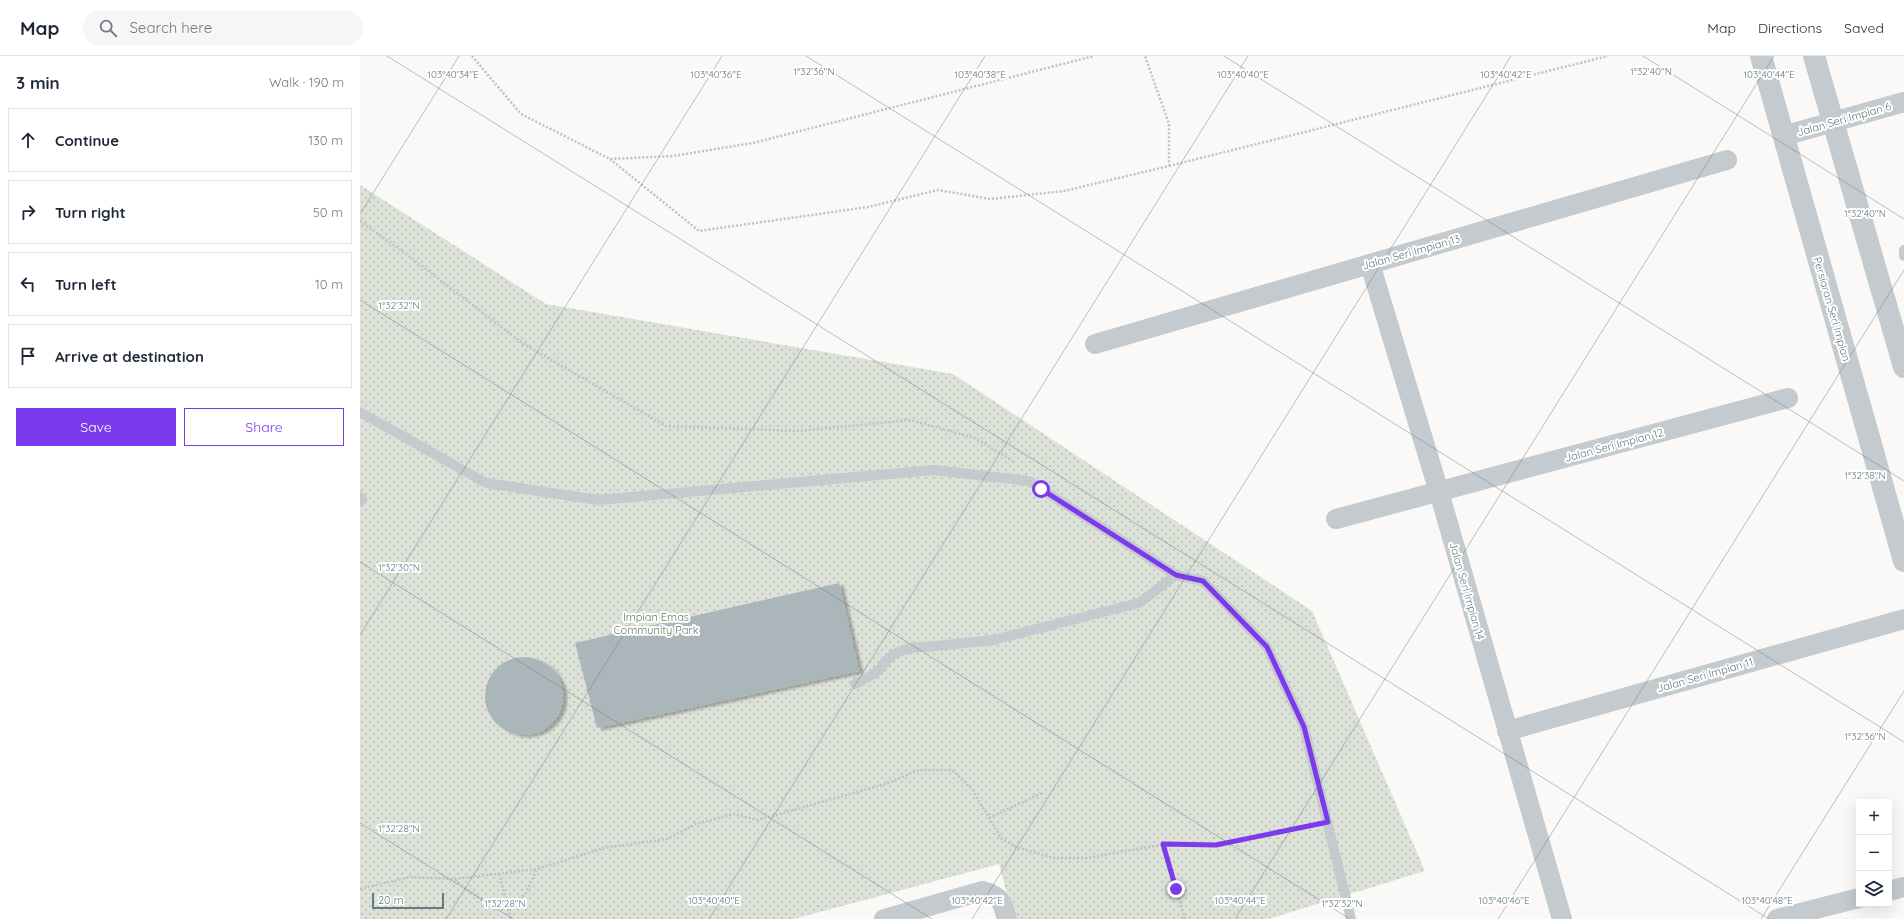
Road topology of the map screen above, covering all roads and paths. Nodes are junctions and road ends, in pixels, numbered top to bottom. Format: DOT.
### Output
graph roads {
  1 [pos="472,56"];
  2 [pos="1094,56"];
  3 [pos="1145,56"];
  4 [pos="1608,56"];
  5 [pos="1761,56"];
  6 [pos="1814,56"];
  7 [pos="1904,102"];
  8 [pos="1833,123"];
  9 [pos="1783,136"];
  10 [pos="610,159"];
  11 [pos="1727,160"];
  12 [pos="1169,166"];
  13 [pos="360,221"];
  14 [pos="1904,250"];
  15 [pos="1904,256"];
  16 [pos="1370,264"];
  17 [pos="1095,344"];
  18 [pos="1904,367"];
  19 [pos="1788,398"];
  20 [pos="360,412"];
  21 [pos="1014,461"];
  22 [pos="1439,492"];
  23 [pos="360,497"];
  24 [pos="360,501"];
  25 [pos="1336,519"];
  26 [pos="1904,561"];
  27 [pos="1176,575"];
  28 [pos="1904,619"];
  29 [pos="856,684"];
  30 [pos="1507,731"];
  31 [pos="1042,793"];
  32 [pos="989,818"];
  33 [pos="1328,822"];
  34 [pos="1163,844"];
  35 [pos="537,869"];
  36 [pos="499,874"];
  37 [pos="454,879"];
  38 [pos="1904,887"];
  39 [pos="360,889"];
  40 [pos="1892,890"];
  41 [pos="1856,899"];
  42 [pos="507,909"];
  43 [pos="511,919"];
  44 [pos="884,919"];
  45 [pos="1007,919"];
  46 [pos="1185,919"];
  47 [pos="1352,919"];
  48 [pos="1562,919"];
  49 [pos="1778,919"];
  1 -- 10 [label="path"];
  2 -- 10 [label="path"];
  3 -- 12 [label="path"];
  4 -- 12 [label="path"];
  5 -- 9 [label="street, Persiaran Seri Impian"];
  6 -- 8 [label="street"];
  7 -- 8 [label="street, Jalan Seri Impian 6"];
  8 -- 9 [label="street, Jalan Seri Impian 6"];
  8 -- 18 [label="street"];
  9 -- 26 [label="street, Persiaran Seri Impian"];
  10 -- 12 [label="path"];
  11 -- 16 [label="street, Jalan Seri Impian 13"];
  13 -- 21 [label="path"];
  14 -- 15 [label="lane"];
  16 -- 17 [label="street, Jalan Seri Impian 13"];
  16 -- 22 [label="street, Jalan Seri Impian 14"];
  19 -- 22 [label="street, Jalan Seri Impian 12"];
  20 -- 27 [label="lane"];
  22 -- 25 [label="street, Jalan Seri Impian 12"];
  22 -- 30 [label="street, Jalan Seri Impian 14"];
  23 -- 24 [label="lane"];
  27 -- 29 [label="lane"];
  27 -- 33 [label="lane"];
  28 -- 30 [label="street, Jalan Seri Impian 11"];
  30 -- 48 [label="street, Jalan Seri Impian 14"];
  31 -- 32 [label="path"];
  32 -- 34 [label="path"];
  32 -- 35 [label="path"];
  33 -- 34 [label="path"];
  33 -- 47 [label="lane"];
  34 -- 46 [label="path"];
  35 -- 36 [label="path"];
  35 -- 42 [label="path"];
  36 -- 37 [label="path"];
  36 -- 42 [label="path"];
  37 -- 39 [label="path"];
  37 -- 42 [label="path"];
  38 -- 40 [label="street"];
  41 -- 49 [label="street"];
  42 -- 43 [label="path"];
  44 -- 45 [label="street"];
}
